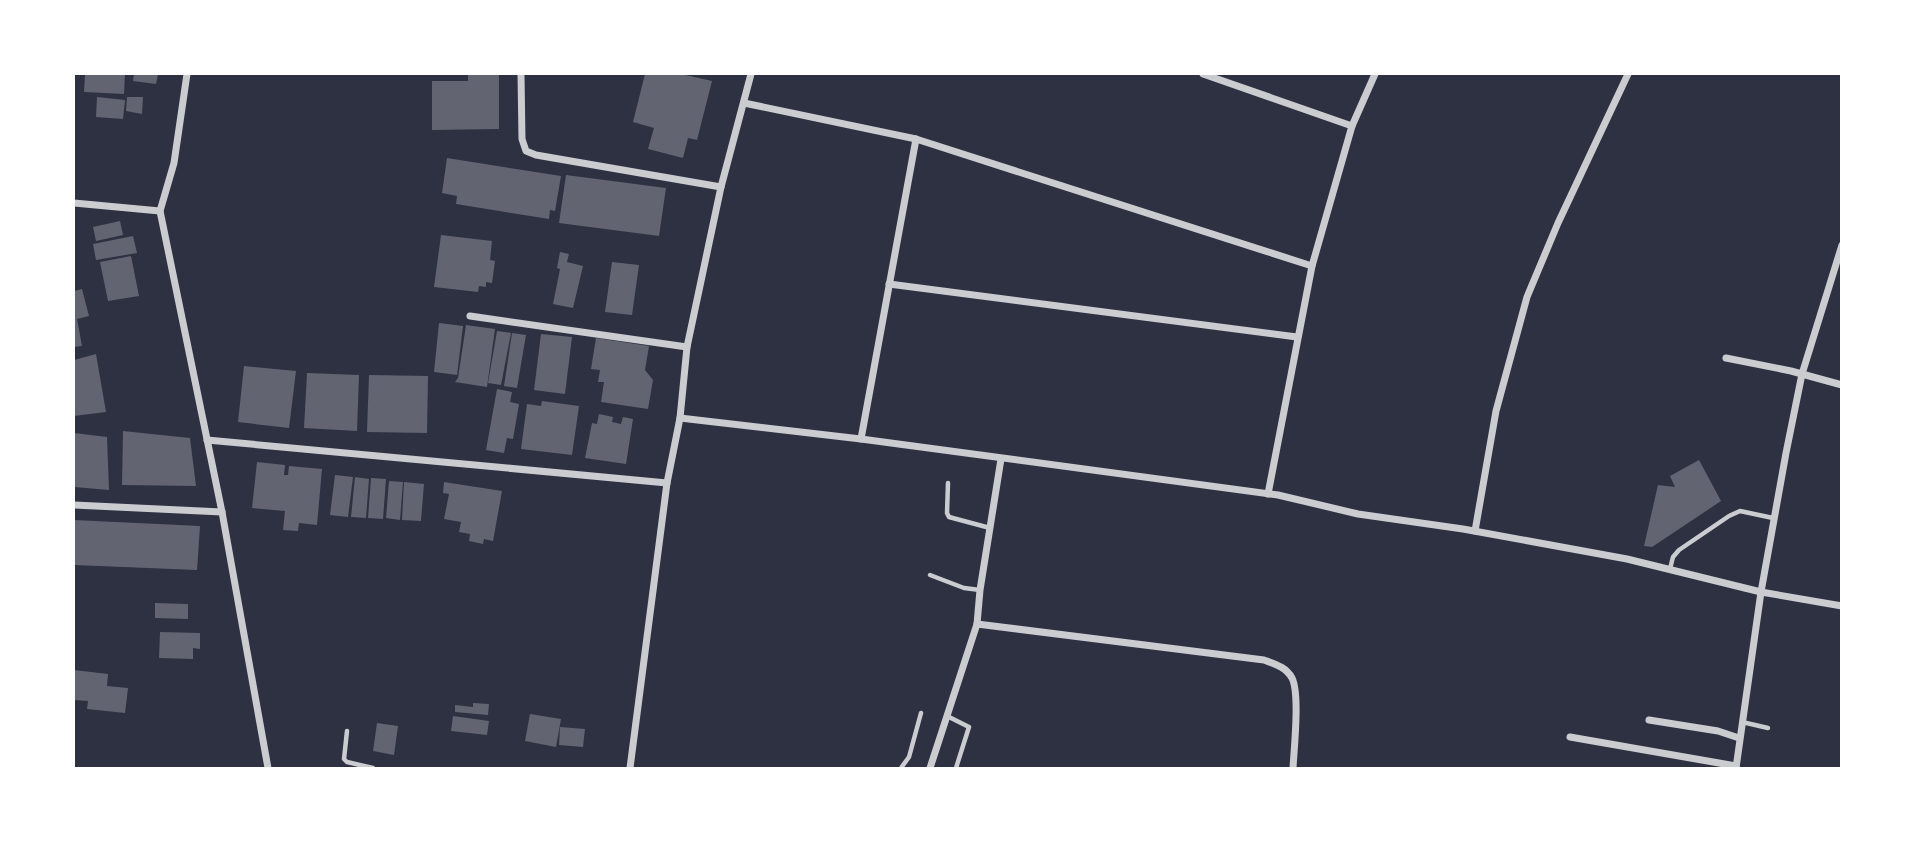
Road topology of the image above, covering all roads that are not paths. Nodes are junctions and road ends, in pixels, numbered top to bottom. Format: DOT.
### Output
graph roads {
  1 [pos="187,74"];
  2 [pos="521,74"];
  3 [pos="751,74"];
  4 [pos="1203,74"];
  5 [pos="1376,74"];
  6 [pos="1628,74"];
  7 [pos="744,103"];
  8 [pos="1352,125"];
  9 [pos="916,139"];
  10 [pos="721,187"];
  11 [pos="74,203"];
  12 [pos="160,211"];
  13 [pos="1842,245"];
  14 [pos="1312,266"];
  15 [pos="889,284"];
  16 [pos="470,316"];
  17 [pos="1297,337"];
  18 [pos="687,347"];
  19 [pos="1726,358"];
  20 [pos="1802,374"];
  21 [pos="1842,385"];
  22 [pos="680,418"];
  23 [pos="861,439"];
  24 [pos="207,440"];
  25 [pos="1001,459"];
  26 [pos="948,482"];
  27 [pos="667,483"];
  28 [pos="1268,494"];
  29 [pos="74,505"];
  30 [pos="222,512"];
  31 [pos="1773,518"];
  32 [pos="990,528"];
  33 [pos="1475,531"];
  34 [pos="1670,569"];
  35 [pos="930,575"];
  36 [pos="980,590"];
  37 [pos="1761,592"];
  38 [pos="1842,607"];
  39 [pos="977,624"];
  40 [pos="921,713"];
  41 [pos="947,716"];
  42 [pos="1649,720"];
  43 [pos="1742,722"];
  44 [pos="1768,728"];
  45 [pos="346,731"];
  46 [pos="1570,737"];
  47 [pos="1739,738"];
  48 [pos="1736,767"];
  49 [pos="268,768"];
  50 [pos="373,768"];
  51 [pos="630,768"];
  52 [pos="901,768"];
  53 [pos="930,768"];
  54 [pos="956,768"];
  55 [pos="1293,768"];
  1 -- 12 [label="street"];
  2 -- 10 [label="street"];
  3 -- 7 [label="street"];
  4 -- 8 [label="street"];
  5 -- 8 [label="street"];
  6 -- 33 [label="street"];
  7 -- 9 [label="street"];
  7 -- 10 [label="street"];
  8 -- 14 [label="street"];
  9 -- 14 [label="street"];
  9 -- 15 [label="street"];
  10 -- 18 [label="street"];
  11 -- 12 [label="street"];
  12 -- 24 [label="street"];
  13 -- 20 [label="street"];
  14 -- 17 [label="street"];
  15 -- 17 [label="street"];
  15 -- 23 [label="street"];
  16 -- 18 [label="street"];
  17 -- 28 [label="street"];
  18 -- 22 [label="street"];
  19 -- 20 [label="street"];
  20 -- 21 [label="street"];
  20 -- 31 [label="street"];
  22 -- 23 [label="street"];
  22 -- 27 [label="street"];
  23 -- 25 [label="street"];
  24 -- 27 [label="street"];
  24 -- 30 [label="street"];
  25 -- 28 [label="street"];
  25 -- 32 [label="street"];
  26 -- 32 [label="lane"];
  27 -- 51 [label="street"];
  28 -- 33 [label="street"];
  29 -- 30 [label="street"];
  30 -- 49 [label="street"];
  31 -- 34 [label="lane"];
  31 -- 37 [label="street"];
  32 -- 36 [label="street"];
  33 -- 34 [label="street"];
  34 -- 37 [label="street"];
  35 -- 36 [label="lane"];
  36 -- 39 [label="street"];
  37 -- 38 [label="street"];
  37 -- 43 [label="street"];
  39 -- 41 [label="street"];
  39 -- 55 [label="street"];
  40 -- 52 [label="lane"];
  41 -- 53 [label="street"];
  41 -- 54 [label="lane"];
  42 -- 47 [label="street"];
  43 -- 44 [label="lane"];
  43 -- 47 [label="street"];
  45 -- 50 [label="lane"];
  46 -- 48 [label="street"];
  47 -- 48 [label="street"];
}
